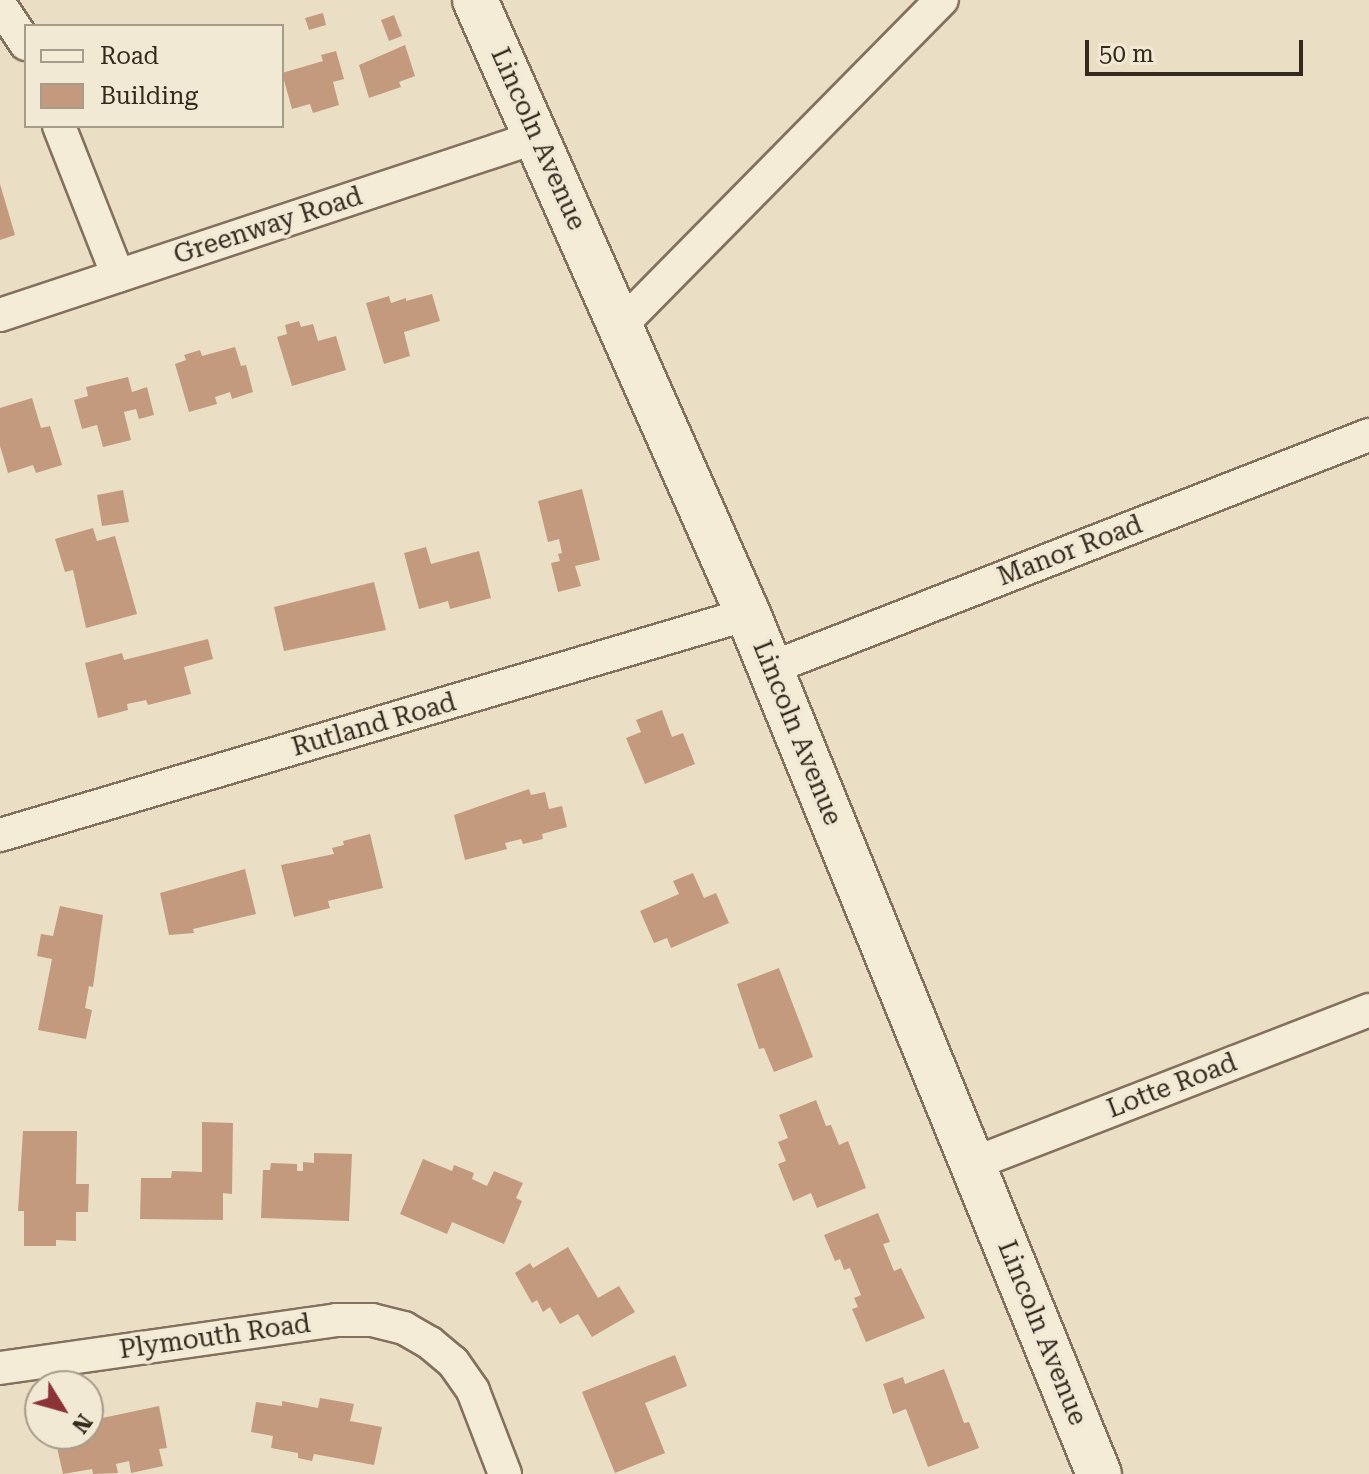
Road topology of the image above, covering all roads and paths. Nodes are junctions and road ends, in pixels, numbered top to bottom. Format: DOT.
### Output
graph roads {
  1 [pos="475,0"];
  2 [pos="918,0"];
  3 [pos="942,0"];
  4 [pos="0,5"];
  5 [pos="24,41"];
  6 [pos="882,58"];
  7 [pos="60,128"];
  8 [pos="537,137"];
  9 [pos="118,276"];
  10 [pos="0,315"];
  11 [pos="621,325"];
  12 [pos="1369,435"];
  13 [pos="748,614"];
  14 [pos="771,668"];
  15 [pos="0,835"];
  16 [pos="1369,1010"];
  17 [pos="975,1163"];
  18 [pos="0,1368"];
  19 [pos="505,1474"];
  20 [pos="1099,1474"];
  1 -- 8 [label="main road, Lincoln Avenue"];
  2 -- 6 [label="street"];
  3 -- 6 [label="street"];
  4 -- 5 [label="street"];
  6 -- 11 [label="street"];
  7 -- 9 [label="street"];
  8 -- 9 [label="street, Greenway Road"];
  8 -- 11 [label="main road, Lincoln Avenue"];
  9 -- 10 [label="street, Greenway Road"];
  11 -- 13 [label="main road, Lincoln Avenue"];
  12 -- 14 [label="street, Manor Road"];
  13 -- 14 [label="main road, Lincoln Avenue"];
  13 -- 15 [label="street, Rutland Road"];
  14 -- 17 [label="main road, Lincoln Avenue"];
  16 -- 17 [label="street, Lotte Road"];
  17 -- 20 [label="main road, Lincoln Avenue"];
  18 -- 19 [label="street, Plymouth Road"];
}
